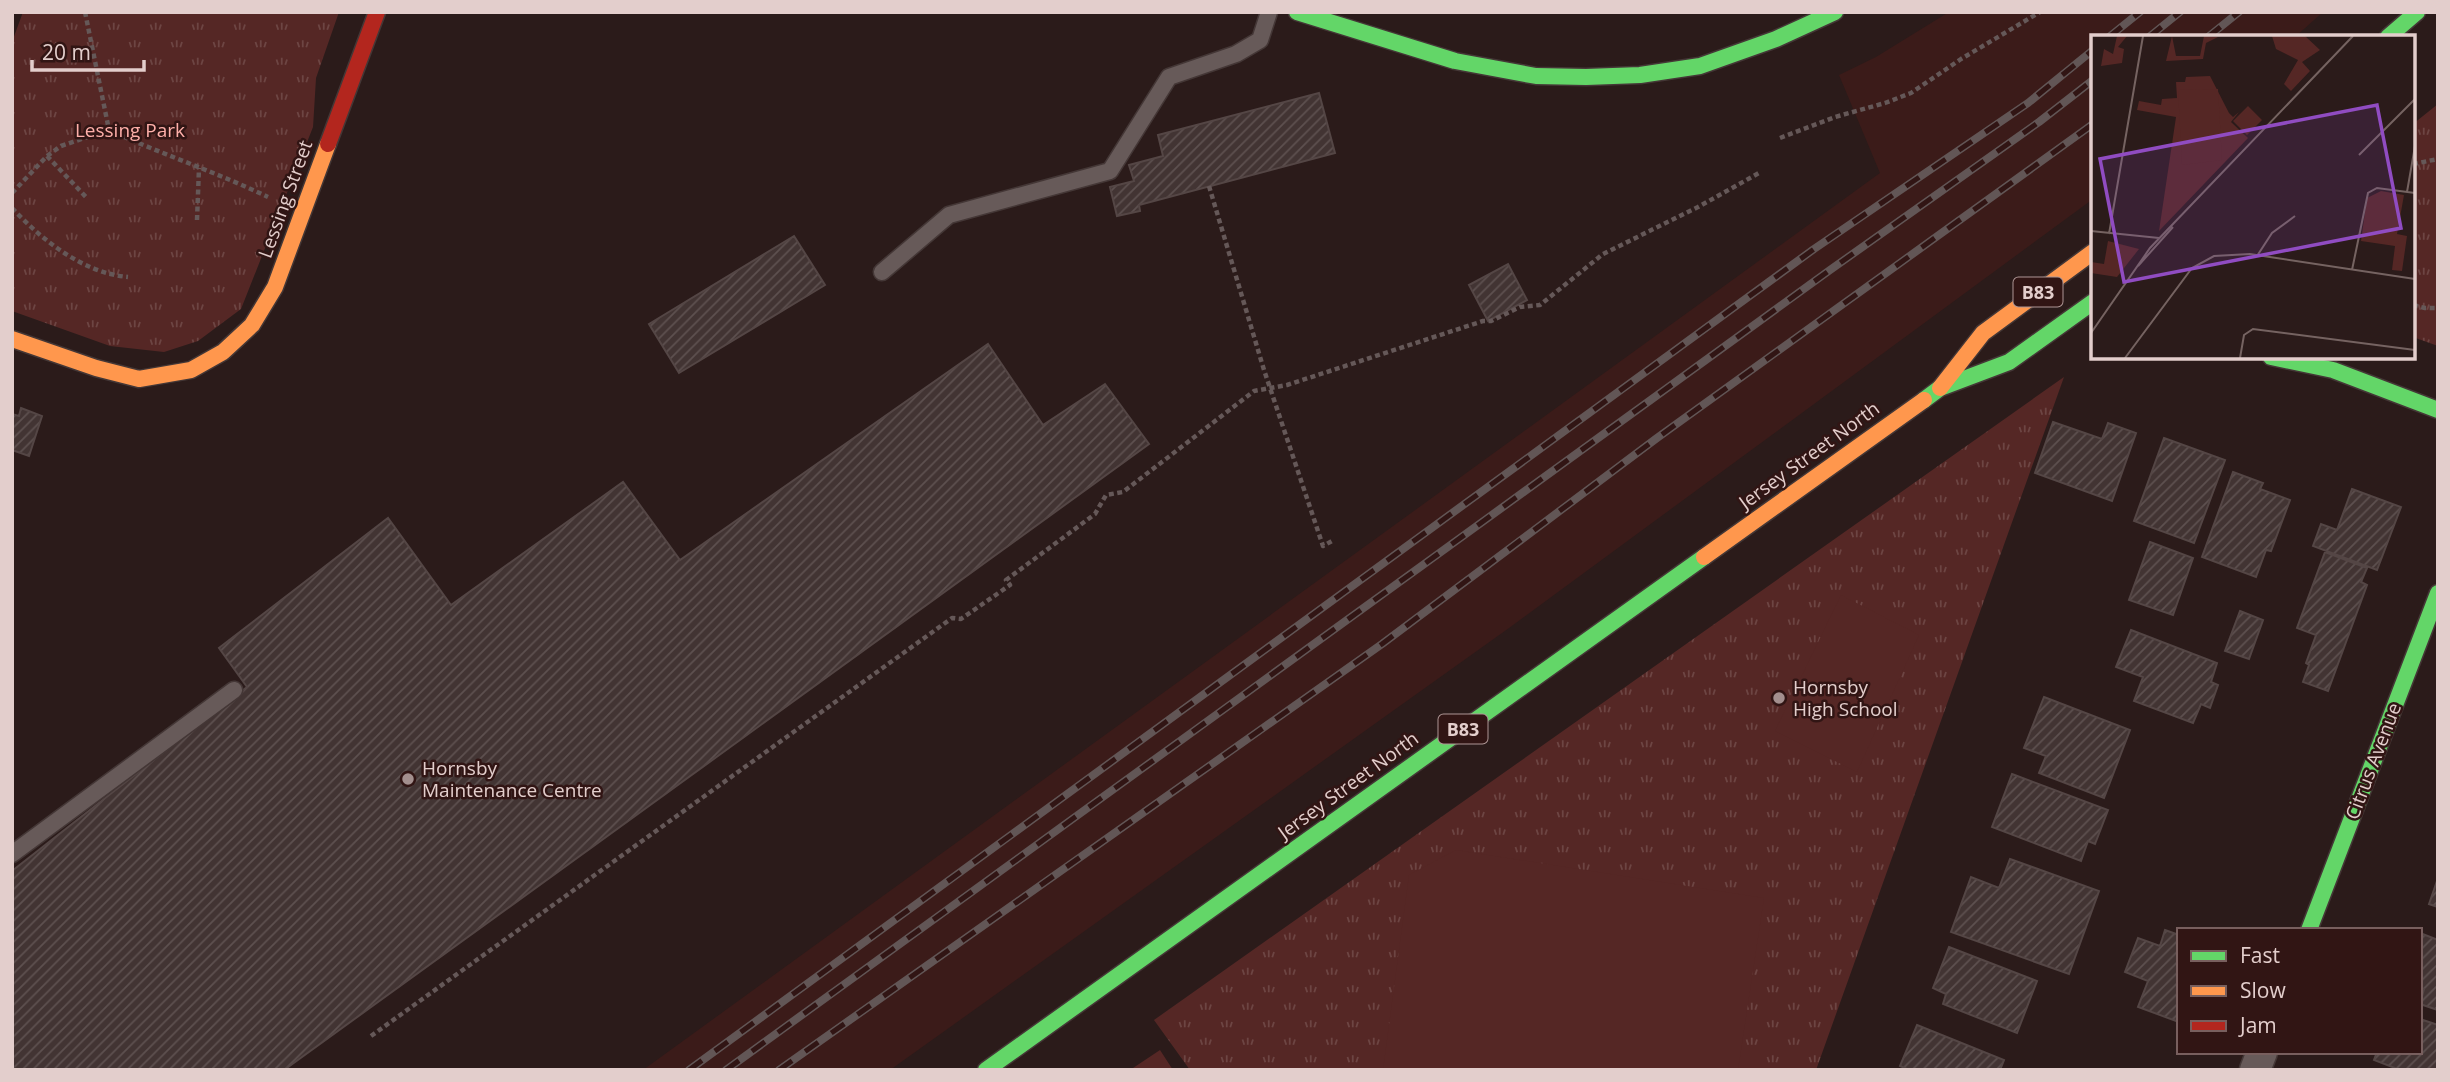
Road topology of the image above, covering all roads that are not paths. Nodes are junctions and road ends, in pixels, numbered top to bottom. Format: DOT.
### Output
graph roads {
  1 [pos="377,12"];
  2 [pos="1269,12"];
  3 [pos="1297,12"];
  4 [pos="1835,12"];
  5 [pos="2417,12"];
  6 [pos="2390,35"];
  7 [pos="2091,253"];
  8 [pos="882,272"];
  9 [pos="2086,312"];
  10 [pos="12,339"];
  11 [pos="2286,359"];
  12 [pos="2322,364"];
  13 [pos="1940,388"];
  14 [pos="2438,410"];
  15 [pos="2438,593"];
  16 [pos="234,690"];
  17 [pos="12,853"];
  18 [pos="2310,928"];
  19 [pos="986,1070"];
  1 -- 10 [label="street, Lessing Street"];
  2 -- 8 [label="lane"];
  3 -- 4 [label="street"];
  5 -- 6 [label="street"];
  7 -- 13 [label="street, Jersey Street North / B83"];
  9 -- 13 [label="street, Jersey Street North / B83"];
  11 -- 12 [label="street"];
  12 -- 14 [label="street"];
  13 -- 19 [label="street, Jersey Street North / B83"];
  15 -- 18 [label="street, Citrus Avenue"];
  16 -- 17 [label="lane"];
}
